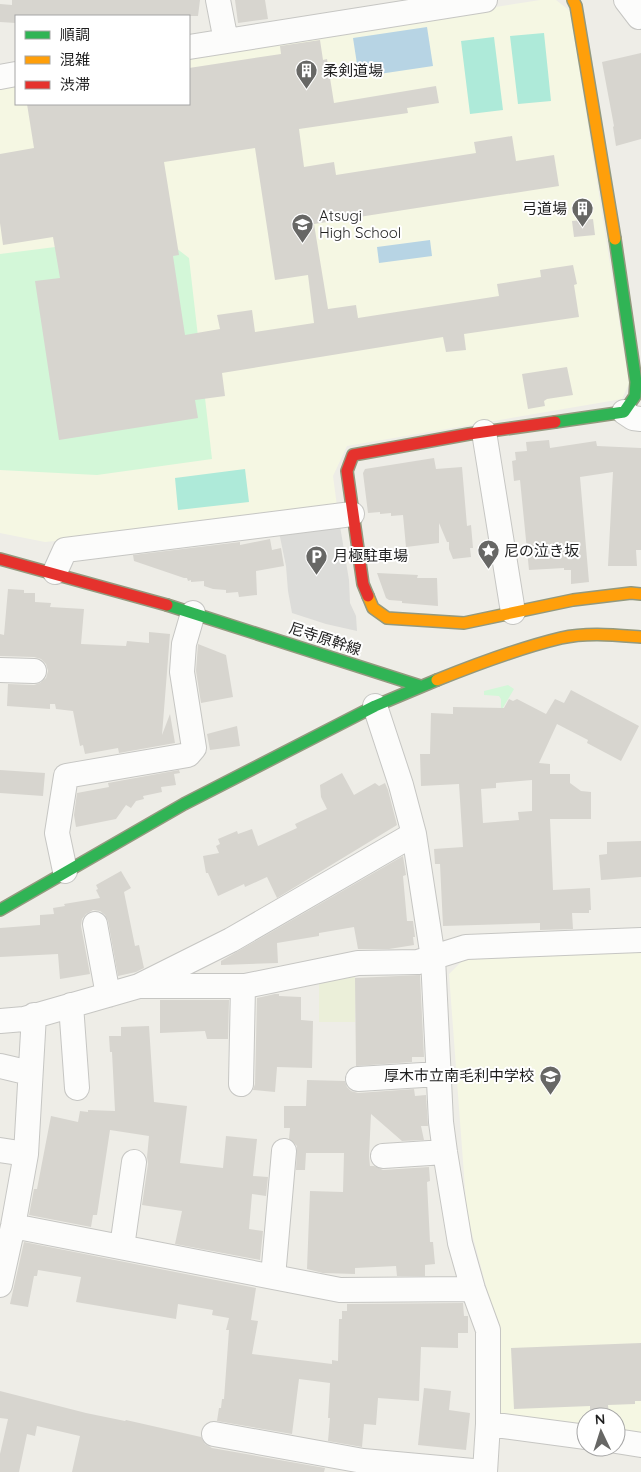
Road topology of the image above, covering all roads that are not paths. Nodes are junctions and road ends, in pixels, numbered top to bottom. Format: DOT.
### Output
graph roads {
  1 [pos="218,0"];
  2 [pos="485,0"];
  3 [pos="573,0"];
  4 [pos="226,41"];
  5 [pos="190,46"];
  6 [pos="15,74"];
  7 [pos="0,76"];
  8 [pos="632,415"];
  9 [pos="484,432"];
  10 [pos="352,514"];
  11 [pos="0,560"];
  12 [pos="55,572"];
  13 [pos="641,594"];
  14 [pos="513,612"];
  15 [pos="193,613"];
  16 [pos="641,636"];
  17 [pos="0,670"];
  18 [pos="34,671"];
  19 [pos="420,686"];
  20 [pos="375,706"];
  21 [pos="414,834"];
  22 [pos="65,871"];
  23 [pos="0,910"];
  24 [pos="94,924"];
  25 [pos="641,940"];
  26 [pos="433,958"];
  27 [pos="139,986"];
  28 [pos="243,986"];
  29 [pos="108,994"];
  30 [pos="71,1004"];
  31 [pos="34,1014"];
  32 [pos="0,1021"];
  33 [pos="0,1066"];
  34 [pos="30,1073"];
  35 [pos="439,1074"];
  36 [pos="358,1079"];
  37 [pos="241,1084"];
  38 [pos="76,1088"];
  39 [pos="0,1150"];
  40 [pos="284,1151"];
  41 [pos="445,1152"];
  42 [pos="26,1154"];
  43 [pos="383,1156"];
  44 [pos="134,1162"];
  45 [pos="13,1226"];
  46 [pos="122,1247"];
  47 [pos="272,1277"];
  48 [pos="0,1285"];
  49 [pos="473,1289"];
  50 [pos="488,1424"];
  51 [pos="214,1434"];
  52 [pos="576,1436"];
  53 [pos="626,1443"];
  54 [pos="641,1445"];
  55 [pos="484,1472"];
  1 -- 4 [label="street"];
  2 -- 4 [label="street"];
  3 -- 8 [label="street"];
  4 -- 5 [label="street"];
  6 -- 7 [label="street"];
  8 -- 9 [label="street"];
  9 -- 10 [label="street"];
  9 -- 14 [label="street"];
  10 -- 12 [label="street"];
  10 -- 14 [label="street"];
  11 -- 12 [label="street, 尼寺原幹線"];
  12 -- 15 [label="street, 尼寺原幹線"];
  13 -- 14 [label="street"];
  15 -- 19 [label="street, 尼寺原幹線"];
  15 -- 22 [label="street"];
  16 -- 19 [label="street"];
  17 -- 18 [label="street"];
  19 -- 20 [label="street"];
  20 -- 21 [label="street"];
  20 -- 22 [label="street"];
  21 -- 26 [label="street"];
  21 -- 27 [label="street"];
  22 -- 23 [label="street"];
  24 -- 29 [label="street"];
  25 -- 26 [label="street"];
  26 -- 28 [label="street"];
  26 -- 35 [label="street"];
  27 -- 28 [label="street"];
  27 -- 29 [label="street"];
  28 -- 37 [label="street"];
  29 -- 30 [label="street"];
  30 -- 31 [label="street"];
  30 -- 38 [label="street"];
  31 -- 32 [label="street"];
  31 -- 34 [label="street"];
  33 -- 34 [label="street"];
  34 -- 42 [label="street"];
  35 -- 36 [label="street"];
  35 -- 41 [label="street"];
  39 -- 42 [label="street"];
  40 -- 47 [label="street"];
  41 -- 43 [label="street"];
  41 -- 49 [label="street"];
  42 -- 45 [label="street"];
  44 -- 46 [label="street"];
  45 -- 46 [label="street"];
  45 -- 48 [label="street"];
  46 -- 47 [label="street"];
  47 -- 49 [label="street"];
  49 -- 50 [label="street"];
  50 -- 52 [label="street"];
  50 -- 55 [label="street"];
  51 -- 55 [label="street"];
  53 -- 54 [label="street"];
}
